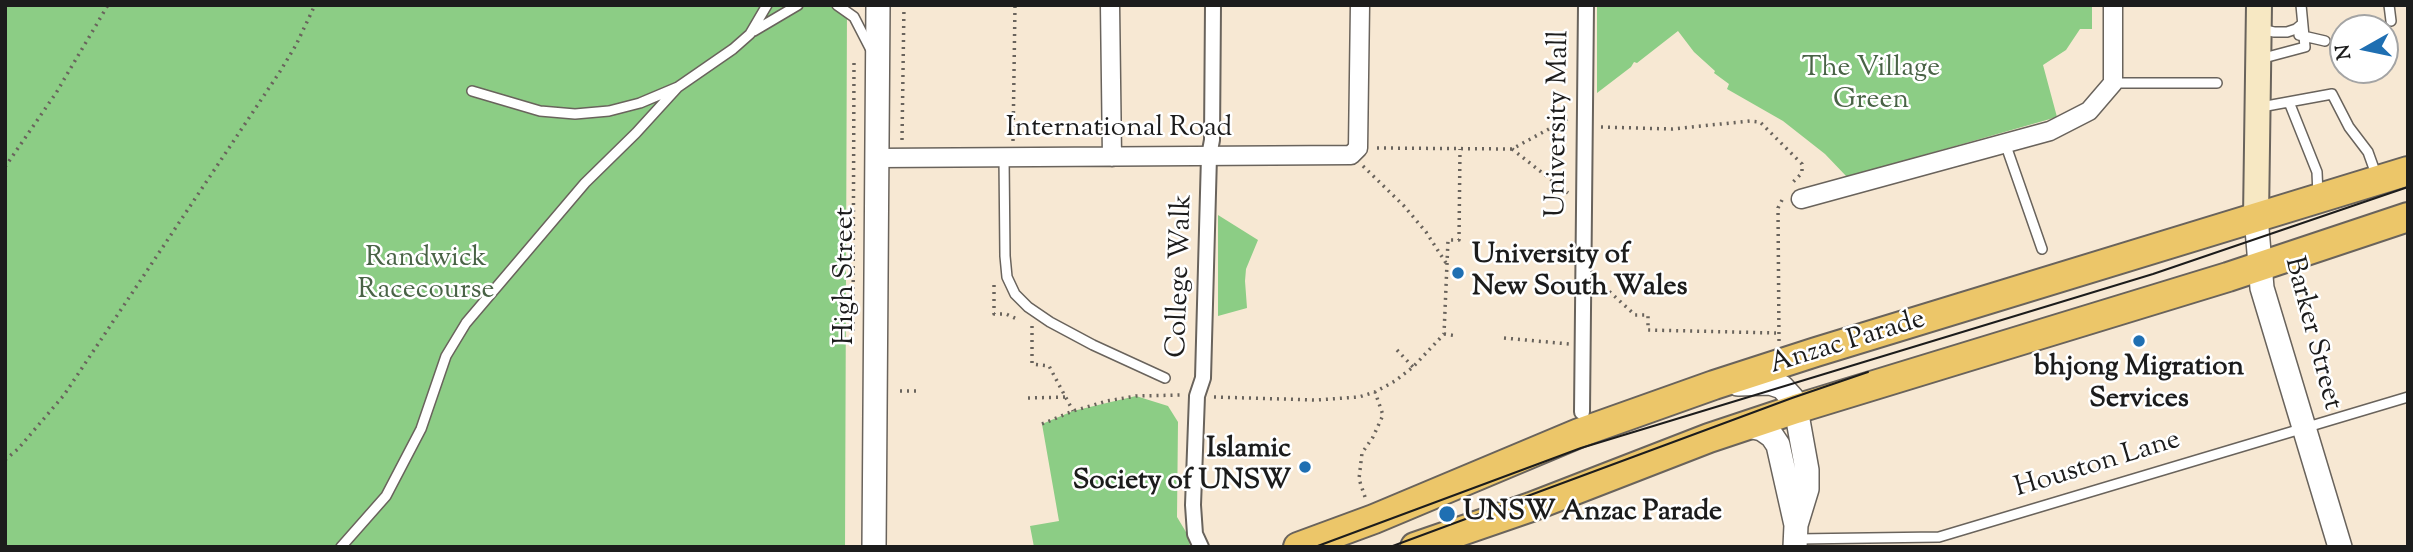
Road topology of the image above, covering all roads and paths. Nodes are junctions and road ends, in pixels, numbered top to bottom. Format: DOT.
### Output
graph roads {
  1 [pos="108,5"];
  2 [pos="315,5"];
  3 [pos="767,5"];
  4 [pos="798,5"];
  5 [pos="837,5"];
  6 [pos="878,5"];
  7 [pos="904,5"];
  8 [pos="1015,5"];
  9 [pos="1110,5"];
  10 [pos="1213,5"];
  11 [pos="1360,5"];
  12 [pos="1586,5"];
  13 [pos="2113,5"];
  14 [pos="2301,5"];
  15 [pos="2259,17"];
  16 [pos="2302,24"];
  17 [pos="2287,32"];
  18 [pos="750,34"];
  19 [pos="2304,36"];
  20 [pos="2325,41"];
  21 [pos="2259,60"];
  22 [pos="854,61"];
  23 [pos="878,73"];
  24 [pos="2113,83"];
  25 [pos="2217,83"];
  26 [pos="678,87"];
  27 [pos="472,91"];
  28 [pos="2289,102"];
  29 [pos="2259,107"];
  30 [pos="1566,119"];
  31 [pos="1584,126"];
  32 [pos="2005,143"];
  33 [pos="1009,149"];
  34 [pos="1460,149"];
  35 [pos="1512,149"];
  36 [pos="1354,151"];
  37 [pos="1209,156"];
  38 [pos="1112,157"];
  39 [pos="877,158"];
  40 [pos="901,158"];
  41 [pos="5,167"];
  42 [pos="2408,171"];
  43 [pos="2378,180"];
  44 [pos="1792,193"];
  45 [pos="2318,197"];
  46 [pos="1583,201"];
  47 [pos="2256,217"];
  48 [pos="2408,217"];
  49 [pos="2042,249"];
  50 [pos="1583,261"];
  51 [pos="1447,265"];
  52 [pos="2259,268"];
  53 [pos="1032,324"];
  54 [pos="1444,334"];
  55 [pos="1777,334"];
  56 [pos="1457,336"];
  57 [pos="853,338"];
  58 [pos="1504,338"];
  59 [pos="1779,341"];
  60 [pos="1565,343"];
  61 [pos="1397,350"];
  62 [pos="1413,367"];
  63 [pos="1165,379"];
  64 [pos="1714,385"];
  65 [pos="900,391"];
  66 [pos="918,391"];
  67 [pos="1375,392"];
  68 [pos="1196,396"];
  69 [pos="1066,397"];
  70 [pos="2408,397"];
  71 [pos="1028,398"];
  72 [pos="1796,409"];
  73 [pos="1073,411"];
  74 [pos="1582,412"];
  75 [pos="1042,424"];
  76 [pos="1749,426"];
  77 [pos="2305,428"];
  78 [pos="5,460"];
  79 [pos="1374,519"];
  80 [pos="1796,537"];
  81 [pos="341,547"];
  82 [pos="874,547"];
  83 [pos="1201,547"];
  84 [pos="1298,547"];
  85 [pos="1415,547"];
  86 [pos="2340,547"];
  1 -- 41 [label="path"];
  2 -- 78 [label="path"];
  3 -- 18 [label="lane"];
  4 -- 18 [label="lane"];
  5 -- 23 [label="lane"];
  6 -- 23 [label="street, High Street"];
  7 -- 40 [label="path"];
  8 -- 33 [label="path"];
  9 -- 38 [label="street"];
  10 -- 37 [label="street, College Walk"];
  11 -- 36 [label="street"];
  12 -- 31 [label="street, University Mall"];
  13 -- 24 [label="street"];
  14 -- 16 [label="lane"];
  15 -- 17 [label="lane"];
  15 -- 21 [label="main road, Barker Street"];
  16 -- 17 [label="lane"];
  16 -- 19 [label="lane"];
  17 -- 19 [label="lane"];
  18 -- 26 [label="lane"];
  19 -- 20 [label="lane"];
  19 -- 21 [label="lane"];
  21 -- 29 [label="main road, Barker Street"];
  22 -- 57 [label="path"];
  23 -- 39 [label="street, High Street"];
  24 -- 25 [label="lane"];
  24 -- 32 [label="street"];
  26 -- 27 [label="lane"];
  26 -- 81 [label="lane"];
  28 -- 29 [label="lane"];
  28 -- 43 [label="lane"];
  28 -- 45 [label="lane"];
  29 -- 47 [label="main road, Barker Street"];
  30 -- 35 [label="path"];
  31 -- 44 [label="path"];
  31 -- 46 [label="street, University Mall"];
  32 -- 44 [label="street"];
  32 -- 49 [label="lane"];
  33 -- 38 [label="street, International Road"];
  33 -- 40 [label="street, International Road"];
  33 -- 63 [label="lane"];
  34 -- 35 [label="path"];
  34 -- 36 [label="path"];
  34 -- 51 [label="path"];
  35 -- 46 [label="path"];
  36 -- 37 [label="street, International Road"];
  36 -- 51 [label="path"];
  37 -- 38 [label="street, International Road"];
  37 -- 68 [label="street, College Walk"];
  39 -- 40 [label="street, International Road"];
  39 -- 82 [label="street, High Street"];
  42 -- 43 [label="main road, Anzac Parade"];
  43 -- 45 [label="main road, Anzac Parade"];
  44 -- 55 [label="path"];
  45 -- 47 [label="main road, Anzac Parade"];
  46 -- 50 [label="street, University Mall"];
  47 -- 52 [label="street, Barker Street"];
  47 -- 64 [label="main road, Anzac Parade"];
  48 -- 52 [label="main road, Anzac Parade"];
  50 -- 55 [label="path"];
  50 -- 74 [label="street, University Mall"];
  51 -- 54 [label="path"];
  52 -- 72 [label="main road, Anzac Parade"];
  52 -- 77 [label="street, Barker Street"];
  53 -- 69 [label="path"];
  54 -- 56 [label="path"];
  54 -- 62 [label="path"];
  55 -- 59 [label="path"];
  58 -- 60 [label="path"];
  61 -- 62 [label="path"];
  62 -- 67 [label="path"];
  64 -- 72 [label="street"];
  64 -- 79 [label="main road, Anzac Parade"];
  65 -- 66 [label="path"];
  67 -- 68 [label="path"];
  67 -- 79 [label="path"];
  68 -- 73 [label="path"];
  68 -- 83 [label="street, College Walk"];
  69 -- 71 [label="path"];
  69 -- 73 [label="path"];
  70 -- 77 [label="lane, Houston Lane"];
  72 -- 76 [label="main road, Anzac Parade"];
  72 -- 80 [label="street"];
  73 -- 75 [label="path"];
  76 -- 80 [label="street"];
  76 -- 85 [label="main road, Anzac Parade"];
  77 -- 80 [label="lane, Houston Lane"];
  77 -- 86 [label="street, Barker Street"];
  79 -- 84 [label="main road, Anzac Parade"];
}
